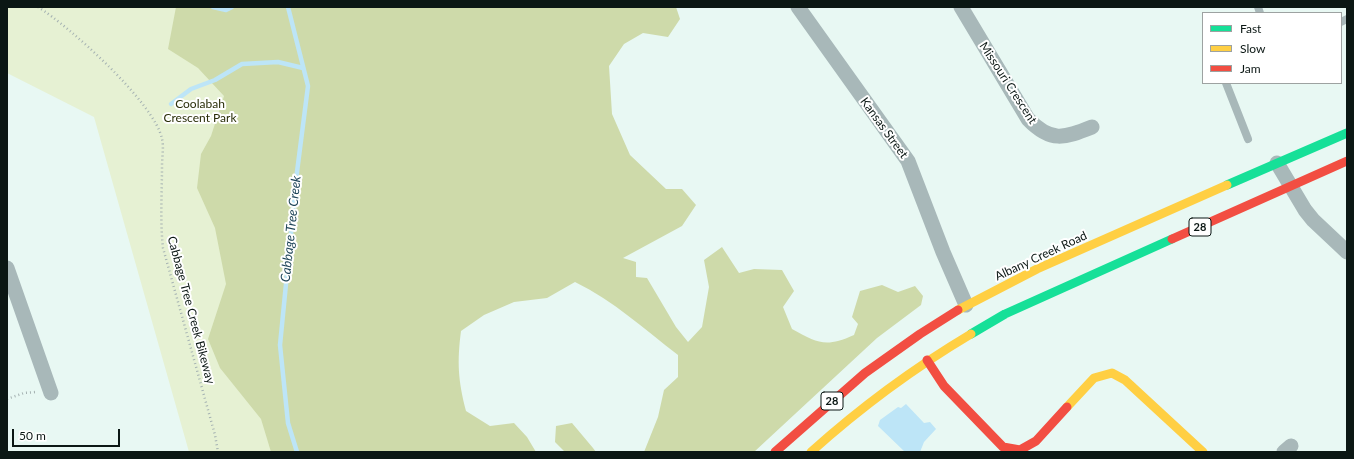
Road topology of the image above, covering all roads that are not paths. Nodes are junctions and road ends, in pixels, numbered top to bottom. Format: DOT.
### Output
graph roads {
  1 [pos="798,7"];
  2 [pos="961,7"];
  3 [pos="1226,84"];
  4 [pos="1092,127"];
  5 [pos="1347,133"];
  6 [pos="1248,139"];
  7 [pos="1347,161"];
  8 [pos="1277,163"];
  9 [pos="1290,187"];
  10 [pos="1347,252"];
  11 [pos="7,268"];
  12 [pos="966,305"];
  13 [pos="927,360"];
  14 [pos="51,393"];
  15 [pos="1020,451"];
  16 [pos="775,452"];
  17 [pos="811,452"];
  18 [pos="1203,452"];
  1 -- 12 [label="street, Kansas Street"];
  2 -- 4 [label="street, Missouri Crescent"];
  3 -- 6 [label="lane"];
  5 -- 8 [label="main road, Albany Creek Road / 28"];
  7 -- 9 [label="main road, 28"];
  8 -- 9 [label="street"];
  8 -- 12 [label="main road, Albany Creek Road / 28"];
  9 -- 10 [label="street"];
  9 -- 13 [label="main road, 28"];
  11 -- 14 [label="street"];
  12 -- 16 [label="main road, Albany Creek Road / 28"];
  13 -- 15 [label="main road"];
  13 -- 17 [label="main road, 28"];
  15 -- 18 [label="main road"];
}
